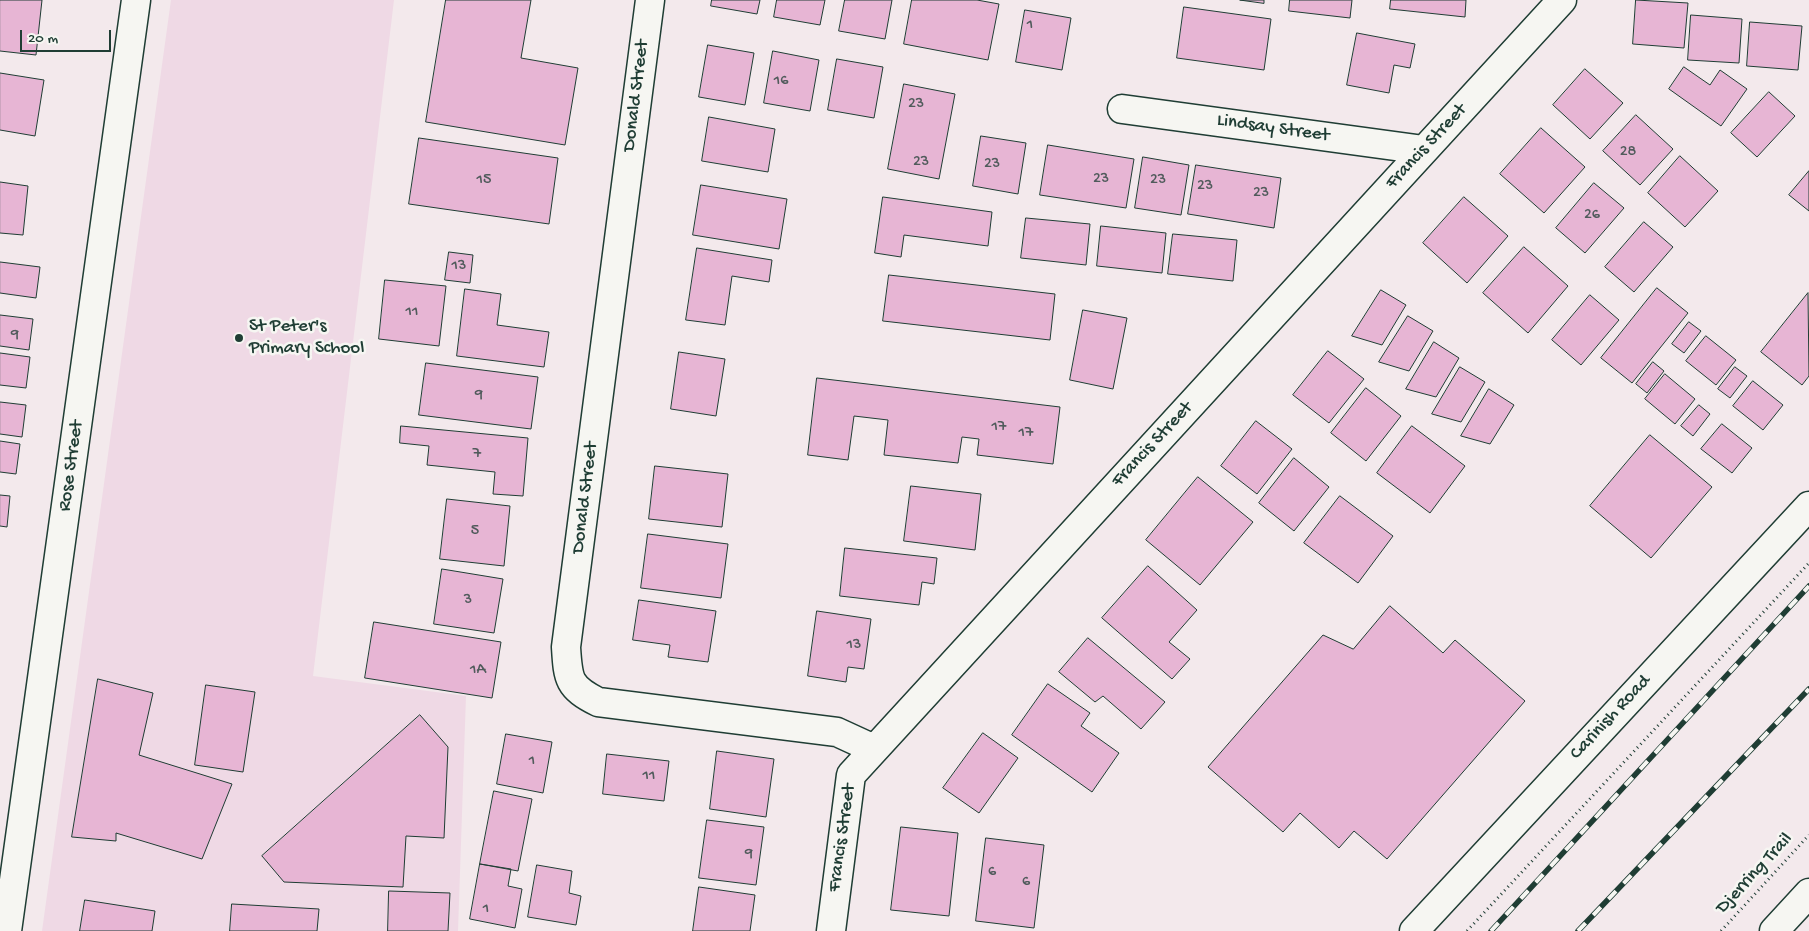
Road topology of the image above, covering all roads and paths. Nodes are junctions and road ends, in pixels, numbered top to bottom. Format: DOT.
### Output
graph roads {
  1 [pos="136,0"];
  2 [pos="650,0"];
  3 [pos="1562,0"];
  4 [pos="1122,108"];
  5 [pos="1424,150"];
  6 [pos="1809,506"];
  7 [pos="1809,563"];
  8 [pos="874,749"];
  9 [pos="1809,835"];
  10 [pos="1809,893"];
  11 [pos="8,931"];
  12 [pos="830,931"];
  13 [pos="1414,931"];
  14 [pos="1467,931"];
  15 [pos="1721,931"];
  16 [pos="1774,931"];
  1 -- 11 [label="street, Rose Street"];
  2 -- 8 [label="street, Donald Street"];
  3 -- 5 [label="street, Francis Street"];
  4 -- 5 [label="street, Lindsay Street"];
  5 -- 8 [label="street, Francis Street"];
  6 -- 13 [label="street, Carinish Road"];
  7 -- 14 [label="path"];
  8 -- 12 [label="street, Francis Street"];
  9 -- 15 [label="path, Djerring Trail"];
  10 -- 16 [label="street"];
}
